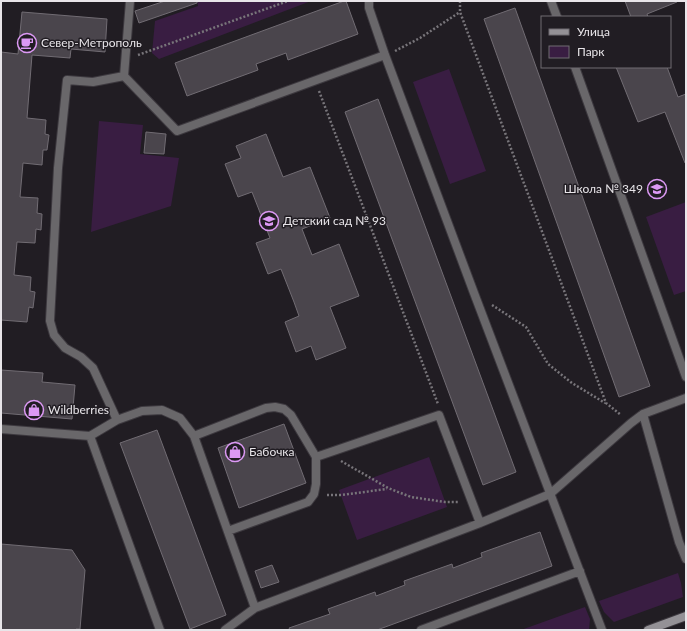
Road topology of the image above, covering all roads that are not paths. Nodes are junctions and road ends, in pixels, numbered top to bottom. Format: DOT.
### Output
graph roads {
  1 [pos="130,1"];
  2 [pos="369,1"];
  3 [pos="551,1"];
  4 [pos="557,16"];
  5 [pos="385,55"];
  6 [pos="575,68"];
  7 [pos="124,76"];
  8 [pos="686,378"];
  9 [pos="686,398"];
  10 [pos="643,414"];
  11 [pos="117,420"];
  12 [pos="1,429"];
  13 [pos="90,436"];
  14 [pos="194,436"];
  15 [pos="316,457"];
  16 [pos="550,494"];
  17 [pos="480,523"];
  18 [pos="228,531"];
  19 [pos="683,540"];
  20 [pos="686,559"];
  21 [pos="580,571"];
  22 [pos="255,608"];
  23 [pos="686,616"];
  24 [pos="160,630"];
  25 [pos="225,630"];
  26 [pos="421,630"];
  27 [pos="602,630"];
  28 [pos="648,630"];
  1 -- 7 [label="lane"];
  2 -- 5 [label="lane"];
  3 -- 4 [label="lane"];
  5 -- 7 [label="lane"];
  5 -- 16 [label="lane"];
  6 -- 8 [label="lane"];
  7 -- 11 [label="lane"];
  9 -- 10 [label="lane"];
  10 -- 16 [label="lane"];
  10 -- 19 [label="lane"];
  11 -- 13 [label="lane"];
  11 -- 14 [label="lane"];
  12 -- 13 [label="lane"];
  13 -- 24 [label="lane"];
  14 -- 15 [label="lane"];
  14 -- 18 [label="lane"];
  15 -- 17 [label="lane"];
  15 -- 18 [label="lane"];
  16 -- 17 [label="lane"];
  16 -- 21 [label="lane"];
  17 -- 22 [label="lane"];
  18 -- 22 [label="lane"];
  19 -- 20 [label="lane"];
  21 -- 26 [label="lane"];
  21 -- 27 [label="lane"];
  22 -- 25 [label="lane"];
  23 -- 28 [label="main road"];
}
